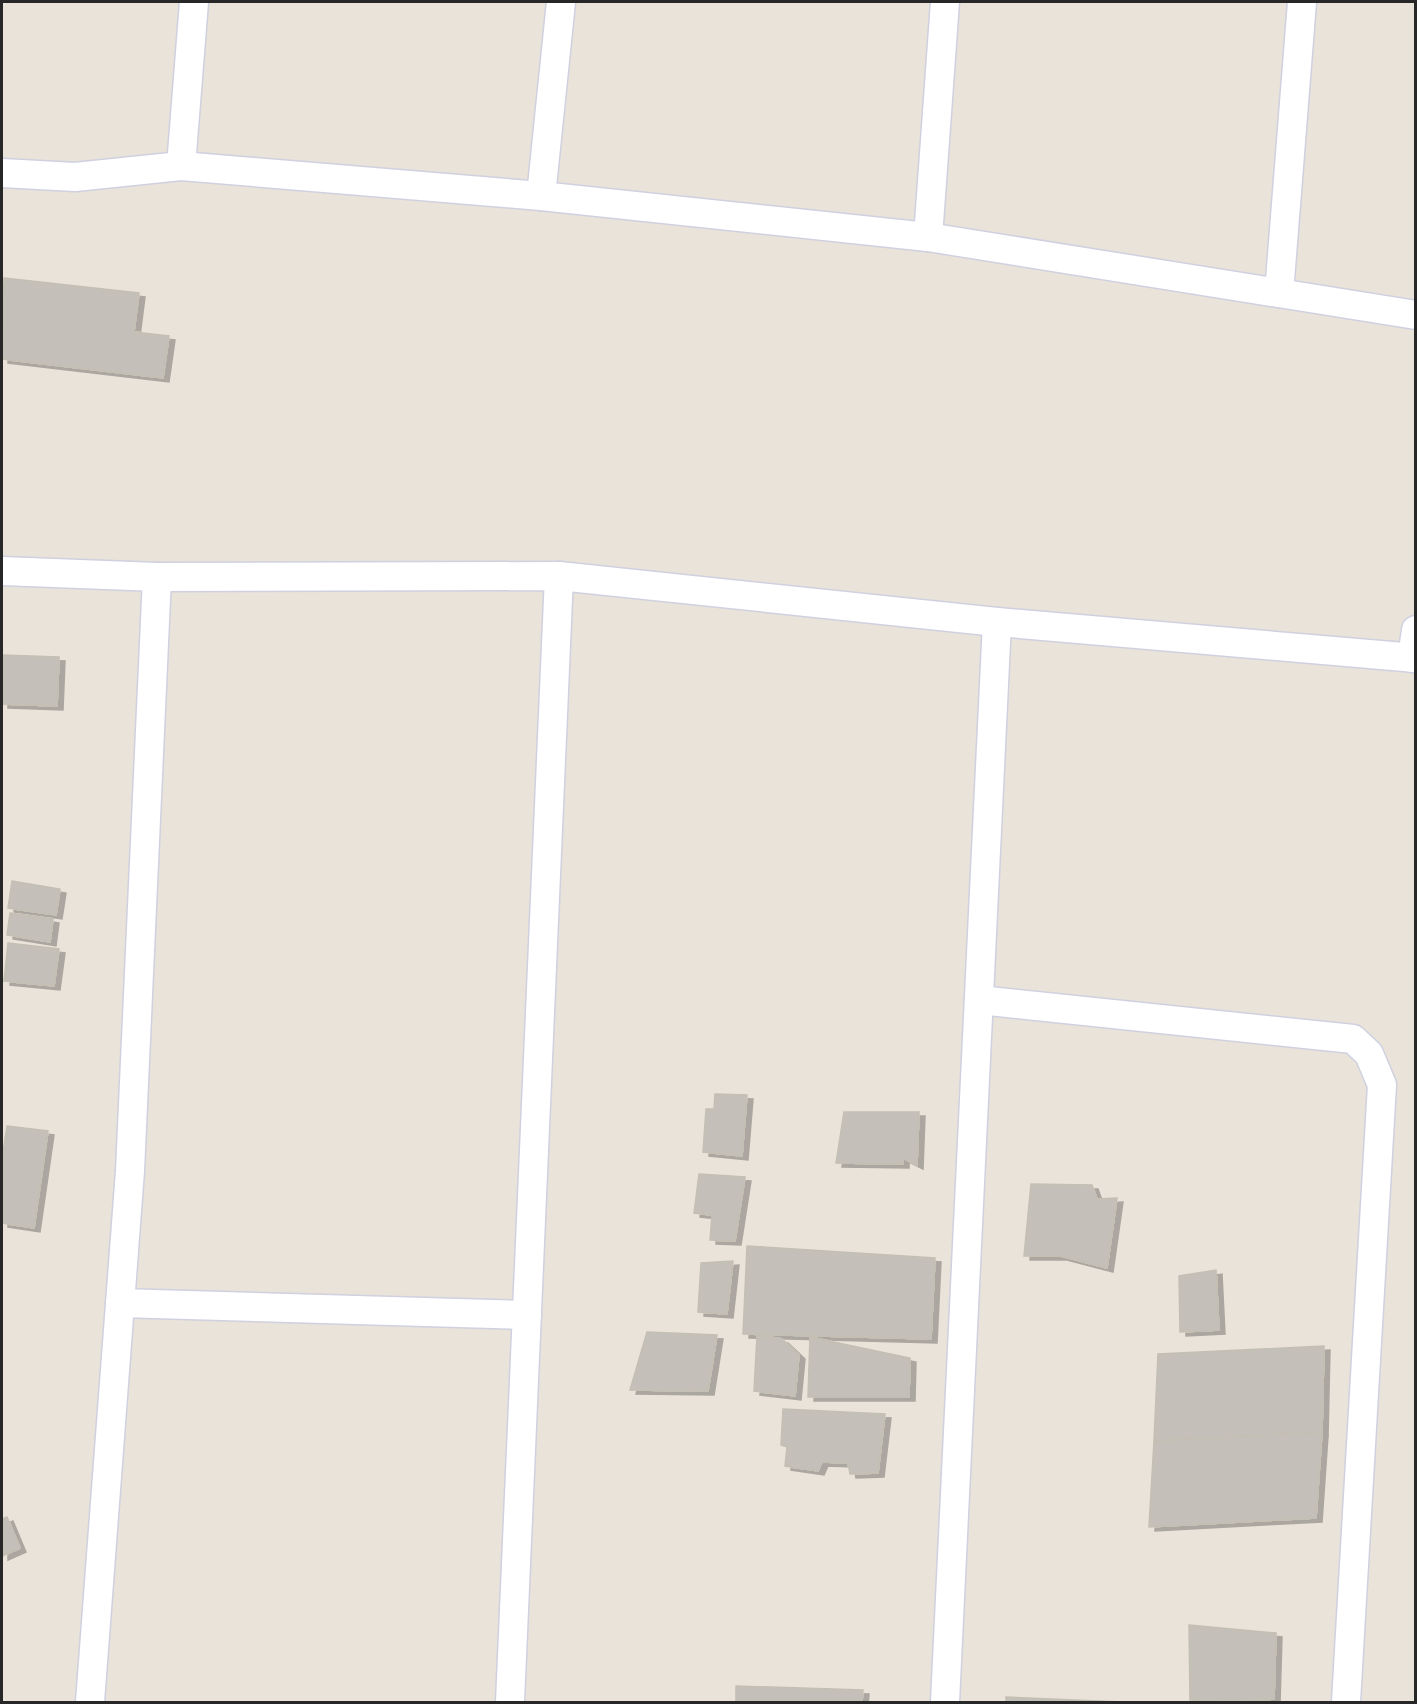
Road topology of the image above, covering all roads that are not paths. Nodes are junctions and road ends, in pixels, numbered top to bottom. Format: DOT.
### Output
graph roads {
  1 [pos="194,2"];
  2 [pos="561,2"];
  3 [pos="945,2"];
  4 [pos="1302,2"];
  5 [pos="182,166"];
  6 [pos="2,172"];
  7 [pos="541,196"];
  8 [pos="928,237"];
  9 [pos="1279,293"];
  10 [pos="1416,315"];
  11 [pos="2,571"];
  12 [pos="559,576"];
  13 [pos="157,577"];
  14 [pos="997,622"];
  15 [pos="1416,630"];
  16 [pos="1414,658"];
  17 [pos="979,1000"];
  18 [pos="120,1303"];
  19 [pos="527,1315"];
  20 [pos="90,1702"];
  21 [pos="510,1702"];
  22 [pos="945,1702"];
  23 [pos="1346,1702"];
  1 -- 5 [label="street"];
  2 -- 7 [label="street"];
  3 -- 8 [label="street"];
  4 -- 9 [label="street"];
  5 -- 6 [label="street"];
  5 -- 7 [label="street"];
  7 -- 8 [label="street"];
  8 -- 9 [label="street"];
  9 -- 10 [label="street"];
  11 -- 13 [label="street"];
  12 -- 13 [label="street"];
  12 -- 14 [label="street"];
  12 -- 19 [label="street"];
  13 -- 18 [label="street"];
  14 -- 16 [label="street"];
  14 -- 17 [label="street"];
  15 -- 16 [label="street"];
  17 -- 22 [label="street"];
  17 -- 23 [label="street"];
  18 -- 19 [label="street"];
  18 -- 20 [label="street"];
  19 -- 21 [label="street"];
}
